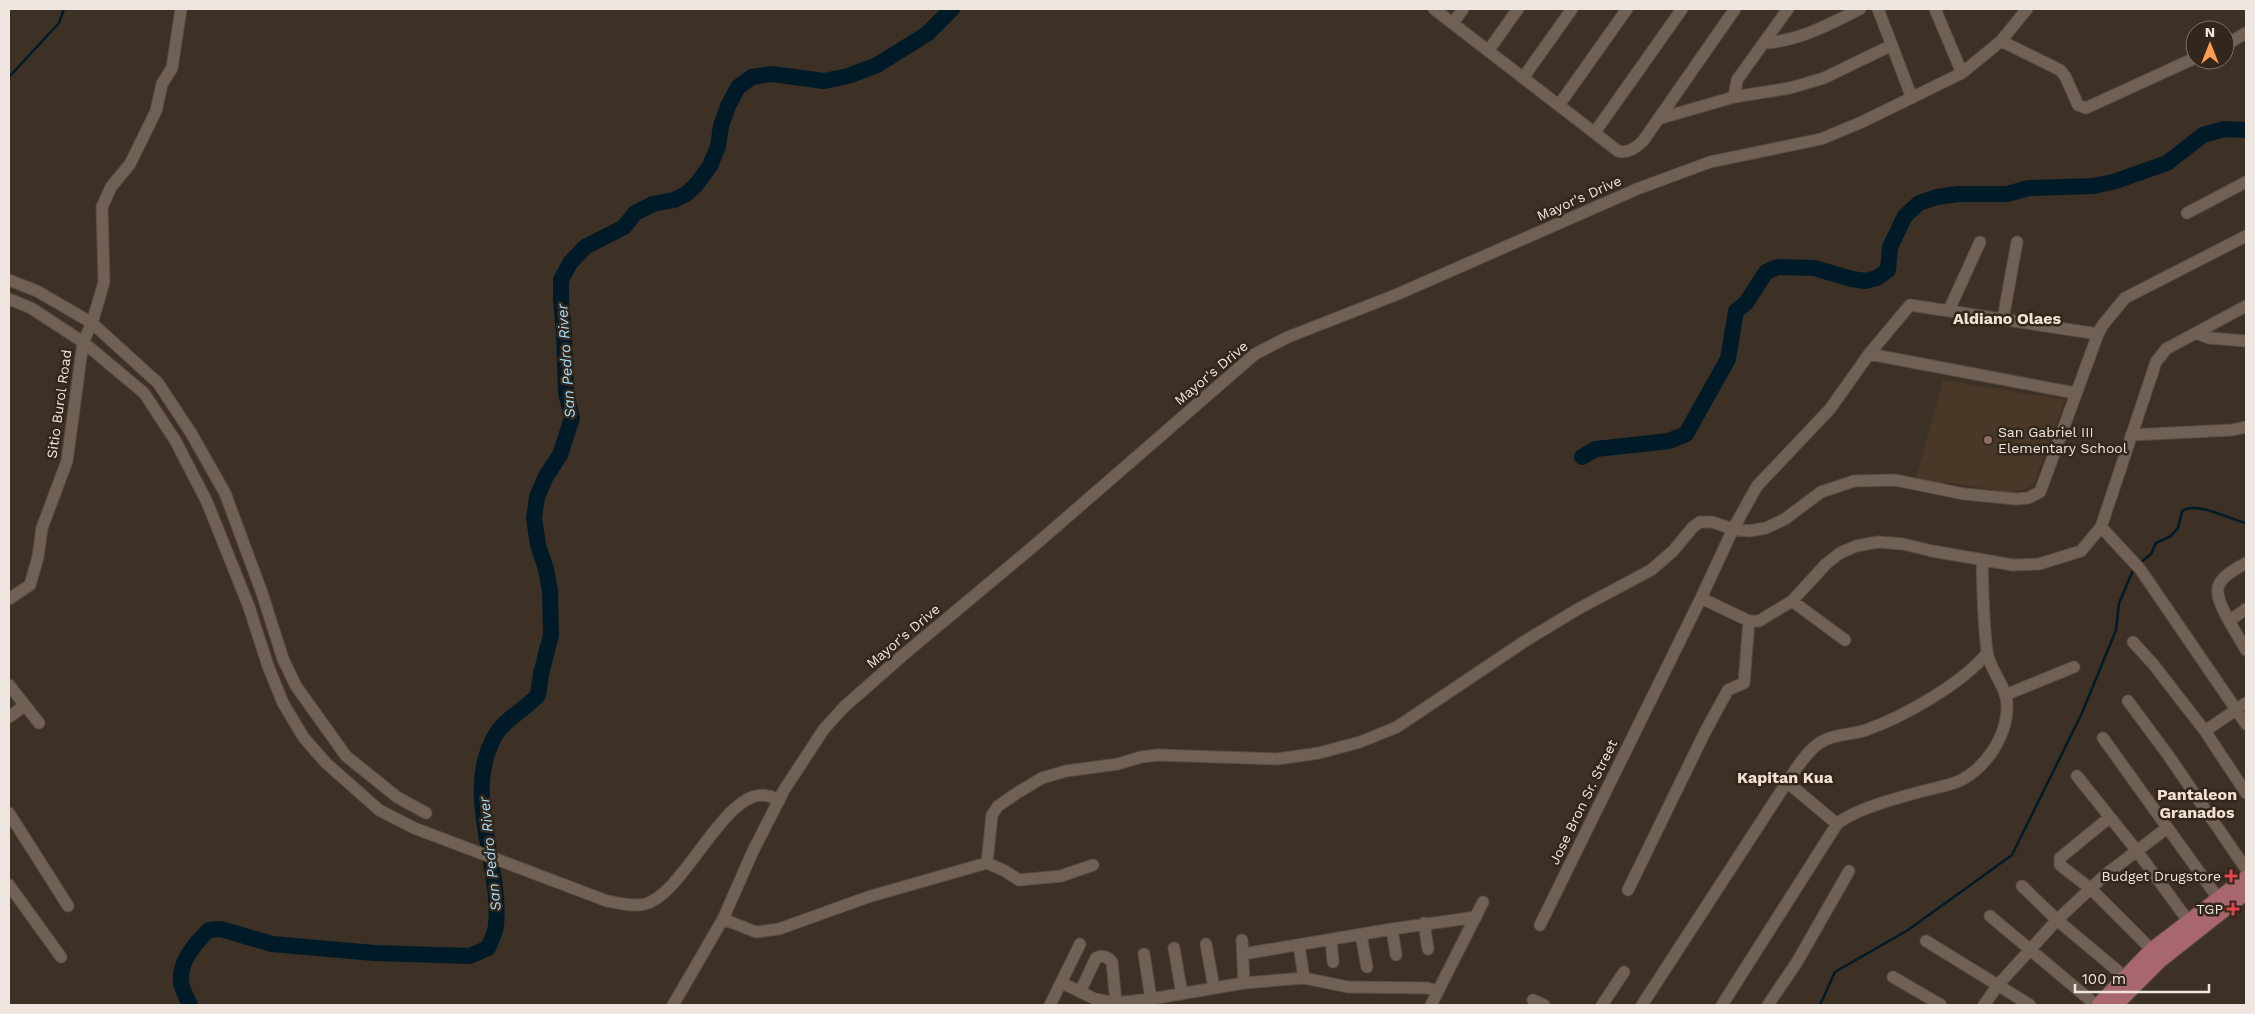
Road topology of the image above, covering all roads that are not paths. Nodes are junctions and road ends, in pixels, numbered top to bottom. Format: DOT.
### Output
graph roads {
  1 [pos="181,9"];
  2 [pos="1434,9"];
  3 [pos="1463,9"];
  4 [pos="1518,9"];
  5 [pos="1572,9"];
  6 [pos="1627,9"];
  7 [pos="1682,9"];
  8 [pos="1736,9"];
  9 [pos="1788,9"];
  10 [pos="1860,9"];
  11 [pos="1878,9"];
  12 [pos="1935,9"];
  13 [pos="2027,9"];
  14 [pos="1453,24"];
  15 [pos="2246,33"];
  16 [pos="2235,39"];
  17 [pos="2001,41"];
  18 [pos="1764,43"];
  19 [pos="1892,45"];
  20 [pos="1488,50"];
  21 [pos="2185,63"];
  22 [pos="1962,73"];
  23 [pos="1523,78"];
  24 [pos="1734,97"];
  25 [pos="1912,98"];
  26 [pos="1559,105"];
  27 [pos="1658,119"];
  28 [pos="1595,132"];
  29 [pos="2246,182"];
  30 [pos="2187,213"];
  31 [pos="2246,236"];
  32 [pos="1980,242"];
  33 [pos="2017,242"];
  34 [pos="9,280"];
  35 [pos="9,299"];
  36 [pos="2246,306"];
  37 [pos="1949,310"];
  38 [pos="2003,319"];
  39 [pos="92,323"];
  40 [pos="2196,333"];
  41 [pos="2098,334"];
  42 [pos="2246,341"];
  43 [pos="82,342"];
  44 [pos="1869,354"];
  45 [pos="2075,393"];
  46 [pos="2246,427"];
  47 [pos="2131,435"];
  48 [pos="2101,527"];
  49 [pos="1733,529"];
  50 [pos="1982,560"];
  51 [pos="2246,563"];
  52 [pos="9,598"];
  53 [pos="1701,598"];
  54 [pos="1792,601"];
  55 [pos="2246,610"];
  56 [pos="1749,621"];
  57 [pos="2228,621"];
  58 [pos="1845,640"];
  59 [pos="2134,642"];
  60 [pos="2246,650"];
  61 [pos="1987,654"];
  62 [pos="2074,667"];
  63 [pos="9,685"];
  64 [pos="2006,695"];
  65 [pos="2128,701"];
  66 [pos="24,706"];
  67 [pos="2242,706"];
  68 [pos="9,717"];
  69 [pos="38,723"];
  70 [pos="2246,724"];
  71 [pos="2205,731"];
  72 [pos="2103,738"];
  73 [pos="2077,776"];
  74 [pos="1787,782"];
  75 [pos="2246,793"];
  76 [pos="779,801"];
  77 [pos="9,813"];
  78 [pos="426,813"];
  79 [pos="2110,817"];
  80 [pos="1836,824"];
  81 [pos="2167,828"];
  82 [pos="2137,851"];
  83 [pos="987,862"];
  84 [pos="1093,865"];
  85 [pos="2246,869"];
  86 [pos="1849,871"];
  87 [pos="2246,878"];
  88 [pos="9,885"];
  89 [pos="2022,886"];
  90 [pos="2092,889"];
  91 [pos="1628,890"];
  92 [pos="2246,892"];
  93 [pos="1483,902"];
  94 [pos="2222,903"];
  95 [pos="68,906"];
  96 [pos="1990,916"];
  97 [pos="1476,917"];
  98 [pos="723,919"];
  99 [pos="2057,920"];
  100 [pos="2188,922"];
  101 [pos="1424,923"];
  102 [pos="1540,925"];
  103 [pos="1392,928"];
  104 [pos="1361,935"];
  105 [pos="1242,940"];
  106 [pos="1331,940"];
  107 [pos="1926,941"];
  108 [pos="1080,944"];
  109 [pos="1206,944"];
  110 [pos="1298,946"];
  111 [pos="1174,948"];
  112 [pos="2029,948"];
  113 [pos="1428,949"];
  114 [pos="2152,950"];
  115 [pos="1144,954"];
  116 [pos="1243,954"];
  117 [pos="1396,954"];
  118 [pos="61,957"];
  119 [pos="1333,962"];
  120 [pos="1367,967"];
  121 [pos="1624,972"];
  122 [pos="1304,978"];
  123 [pos="1893,978"];
  124 [pos="2130,981"];
  125 [pos="1062,983"];
  126 [pos="1244,983"];
  127 [pos="1998,985"];
  128 [pos="1214,988"];
  129 [pos="1438,991"];
  130 [pos="1080,992"];
  131 [pos="1182,994"];
  132 [pos="1151,999"];
  133 [pos="1532,1000"];
  134 [pos="1116,1003"];
  135 [pos="673,1005"];
  136 [pos="1050,1005"];
  137 [pos="1431,1005"];
  138 [pos="1544,1005"];
  139 [pos="1602,1005"];
  140 [pos="1642,1005"];
  141 [pos="1722,1005"];
  142 [pos="1768,1005"];
  143 [pos="1941,1005"];
  144 [pos="1984,1005"];
  145 [pos="2030,1005"];
  146 [pos="2096,1005"];
  147 [pos="2100,1005"];
  148 [pos="2115,1005"];
  1 -- 39 [label="street, Sitio Burol Road"];
  2 -- 14 [label="street"];
  3 -- 14 [label="street"];
  4 -- 20 [label="street"];
  5 -- 23 [label="street"];
  6 -- 26 [label="street"];
  7 -- 28 [label="street"];
  8 -- 27 [label="street"];
  9 -- 18 [label="street"];
  10 -- 18 [label="street"];
  11 -- 19 [label="street"];
  12 -- 22 [label="street"];
  13 -- 17 [label="street, Mayor's Drive"];
  14 -- 20 [label="street"];
  15 -- 16 [label="street"];
  17 -- 21 [label="street"];
  17 -- 22 [label="street, Mayor's Drive"];
  18 -- 24 [label="street"];
  19 -- 24 [label="street"];
  19 -- 25 [label="street"];
  20 -- 23 [label="street"];
  22 -- 25 [label="street, Mayor's Drive"];
  23 -- 26 [label="street"];
  24 -- 27 [label="street"];
  25 -- 76 [label="street, Mayor's Drive"];
  26 -- 28 [label="street"];
  27 -- 28 [label="street"];
  29 -- 30 [label="street"];
  31 -- 41 [label="street"];
  32 -- 37 [label="street"];
  33 -- 38 [label="street"];
  34 -- 39 [label="street"];
  35 -- 43 [label="street"];
  36 -- 40 [label="street"];
  37 -- 38 [label="street"];
  37 -- 44 [label="street, Jose Bron Sr. Street"];
  38 -- 41 [label="street"];
  39 -- 43 [label="street, Sitio Burol Road"];
  39 -- 78 [label="street"];
  40 -- 42 [label="street"];
  40 -- 47 [label="street"];
  41 -- 45 [label="street"];
  43 -- 52 [label="street, Sitio Burol Road"];
  43 -- 76 [label="street"];
  44 -- 45 [label="street"];
  44 -- 49 [label="street, Jose Bron Sr. Street"];
  45 -- 49 [label="street"];
  46 -- 47 [label="street"];
  47 -- 48 [label="street"];
  48 -- 50 [label="street"];
  48 -- 67 [label="street"];
  49 -- 53 [label="street, Jose Bron Sr. Street"];
  49 -- 83 [label="street"];
  50 -- 54 [label="street"];
  50 -- 61 [label="street"];
  51 -- 57 [label="street"];
  53 -- 56 [label="street"];
  53 -- 102 [label="street, Jose Bron Sr. Street"];
  54 -- 56 [label="street"];
  54 -- 58 [label="street"];
  55 -- 57 [label="street"];
  56 -- 91 [label="street"];
  57 -- 60 [label="street"];
  59 -- 71 [label="street"];
  61 -- 64 [label="street"];
  61 -- 74 [label="street"];
  62 -- 64 [label="street"];
  63 -- 66 [label="street"];
  64 -- 80 [label="street"];
  65 -- 85 [label="street"];
  66 -- 68 [label="street"];
  66 -- 69 [label="street"];
  67 -- 70 [label="street"];
  67 -- 71 [label="street"];
  71 -- 75 [label="street"];
  72 -- 81 [label="street"];
  73 -- 79 [label="street"];
  74 -- 80 [label="street"];
  74 -- 140 [label="street"];
  76 -- 98 [label="street, Mayor's Drive"];
  77 -- 95 [label="street"];
  79 -- 82 [label="street"];
  79 -- 90 [label="street"];
  80 -- 141 [label="street"];
  81 -- 82 [label="street"];
  81 -- 94 [label="street"];
  82 -- 90 [label="street"];
  82 -- 100 [label="street"];
  83 -- 84 [label="street"];
  83 -- 98 [label="street"];
  86 -- 142 [label="street"];
  87 -- 94 [label="main road"];
  88 -- 118 [label="street"];
  89 -- 99 [label="street"];
  90 -- 99 [label="street"];
  90 -- 114 [label="street"];
  92 -- 94 [label="main road"];
  93 -- 97 [label="street"];
  94 -- 100 [label="main road"];
  94 -- 124 [label="main road"];
  96 -- 112 [label="street"];
  97 -- 101 [label="street"];
  97 -- 129 [label="street"];
  98 -- 135 [label="street, Mayor's Drive"];
  99 -- 112 [label="street"];
  99 -- 124 [label="street"];
  100 -- 114 [label="main road"];
  101 -- 103 [label="street"];
  101 -- 113 [label="street"];
  103 -- 104 [label="street"];
  103 -- 117 [label="street"];
  104 -- 106 [label="street"];
  104 -- 120 [label="street"];
  105 -- 116 [label="street"];
  106 -- 110 [label="street"];
  106 -- 119 [label="street"];
  107 -- 127 [label="street"];
  108 -- 125 [label="street"];
  109 -- 128 [label="street"];
  110 -- 116 [label="street"];
  110 -- 122 [label="street"];
  111 -- 131 [label="street"];
  112 -- 127 [label="street"];
  112 -- 146 [label="street"];
  114 -- 124 [label="main road"];
  115 -- 132 [label="street"];
  116 -- 126 [label="street"];
  121 -- 139 [label="street"];
  122 -- 126 [label="street"];
  122 -- 129 [label="street"];
  123 -- 143 [label="street"];
  124 -- 147 [label="main road"];
  124 -- 148 [label="main road"];
  125 -- 130 [label="street"];
  125 -- 136 [label="street"];
  126 -- 128 [label="street"];
  127 -- 144 [label="street"];
  127 -- 145 [label="street"];
  128 -- 131 [label="street"];
  129 -- 137 [label="street"];
  130 -- 134 [label="street"];
  130 -- 134 [label="street"];
  131 -- 132 [label="street"];
  132 -- 134 [label="street"];
  133 -- 138 [label="street"];
}
